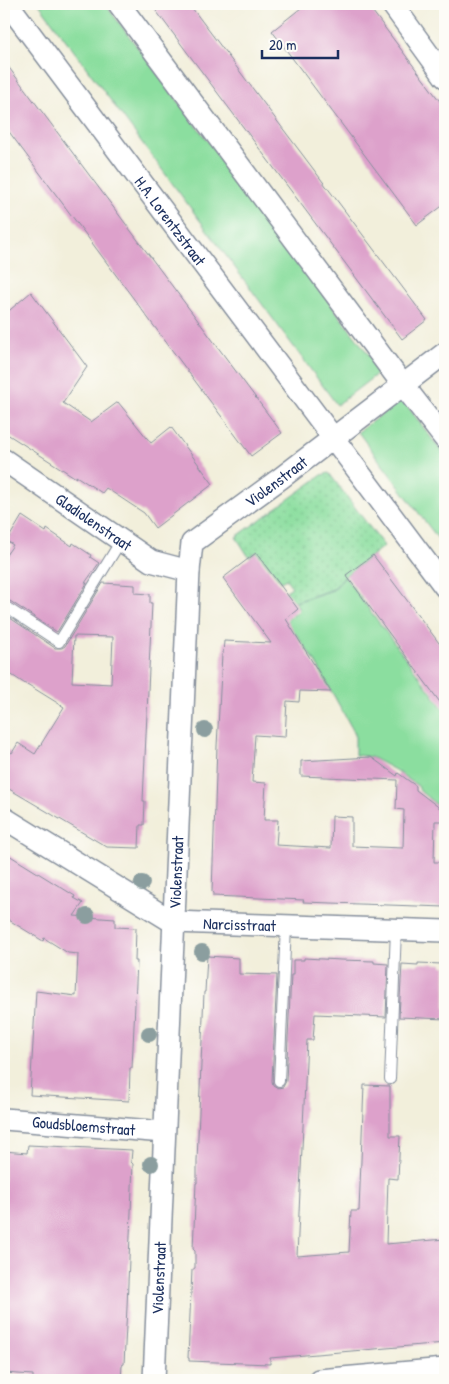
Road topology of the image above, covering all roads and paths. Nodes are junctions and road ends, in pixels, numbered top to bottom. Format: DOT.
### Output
graph roads {
  1 [pos="8,4"];
  2 [pos="119,4"];
  3 [pos="392,4"];
  4 [pos="445,77"];
  5 [pos="445,353"];
  6 [pos="403,384"];
  7 [pos="334,438"];
  8 [pos="445,439"];
  9 [pos="4,460"];
  10 [pos="122,539"];
  11 [pos="188,571"];
  12 [pos="445,587"];
  13 [pos="6,608"];
  14 [pos="4,818"];
  15 [pos="173,922"];
  16 [pos="286,926"];
  17 [pos="396,930"];
  18 [pos="445,931"];
  19 [pos="390,1079"];
  20 [pos="279,1081"];
  21 [pos="4,1119"];
  22 [pos="164,1132"];
  23 [pos="445,1369"];
  24 [pos="154,1380"];
  25 [pos="319,1380"];
  1 -- 7 [label="street, H.A. Lorentzstraat"];
  2 -- 6 [label="street"];
  3 -- 4 [label="street"];
  5 -- 6 [label="street"];
  6 -- 7 [label="street"];
  6 -- 8 [label="street"];
  7 -- 11 [label="street, Violenstraat"];
  7 -- 12 [label="street, H.A. Lorentzstraat"];
  9 -- 10 [label="street, Gladiolenstraat"];
  10 -- 11 [label="street, Gladiolenstraat"];
  10 -- 13 [label="lane"];
  11 -- 15 [label="street, Violenstraat"];
  14 -- 15 [label="street, Narcisstraat"];
  15 -- 16 [label="street, Narcisstraat"];
  15 -- 22 [label="street, Violenstraat"];
  16 -- 17 [label="street, Narcisstraat"];
  16 -- 20 [label="lane"];
  17 -- 18 [label="street, Narcisstraat"];
  17 -- 19 [label="lane"];
  21 -- 22 [label="street, Goudsbloemstraat"];
  22 -- 24 [label="street, Violenstraat"];
  23 -- 25 [label="street"];
}
